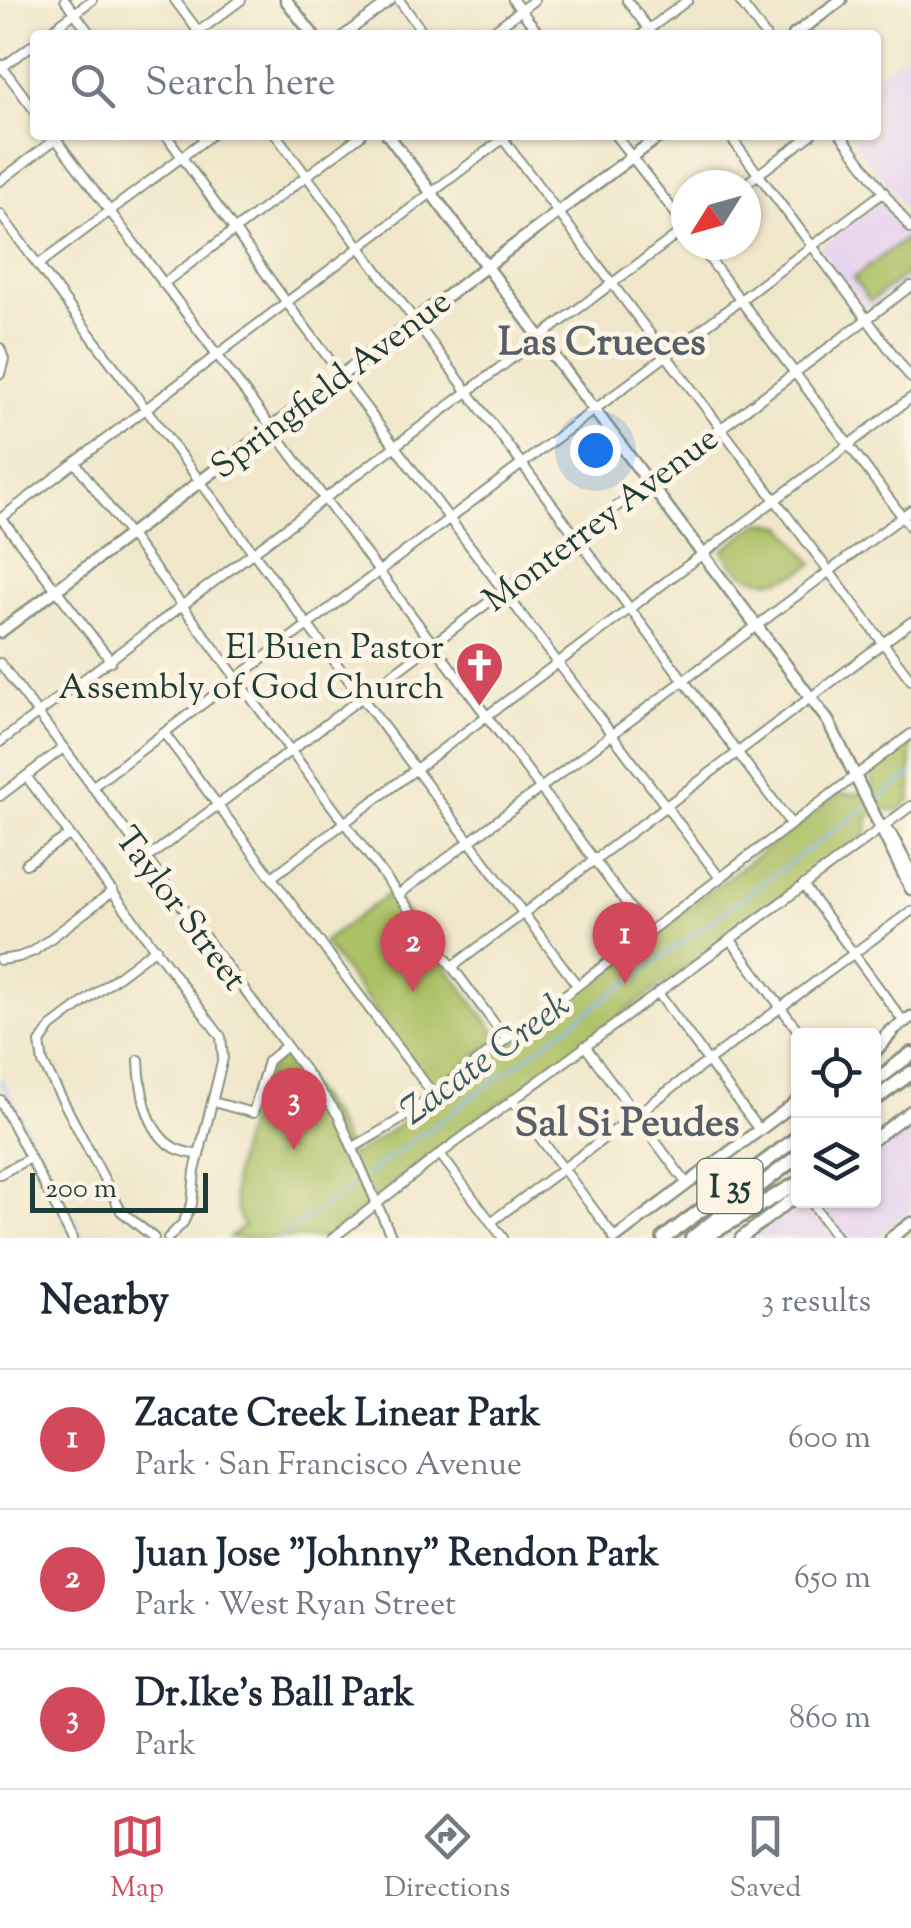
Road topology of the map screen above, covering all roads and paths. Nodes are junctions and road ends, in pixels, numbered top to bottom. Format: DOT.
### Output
graph roads {
  1 [pos="65,0"];
  2 [pos="92,0"];
  3 [pos="175,0"];
  4 [pos="241,0"];
  5 [pos="286,0"];
  6 [pos="391,0"];
  7 [pos="399,0"];
  8 [pos="513,0"];
  9 [pos="534,0"];
  10 [pos="627,0"];
  11 [pos="688,0"];
  12 [pos="739,0"];
  13 [pos="841,0"];
  14 [pos="828,4"];
  15 [pos="521,10"];
  16 [pos="74,13"];
  17 [pos="52,30"];
  18 [pos="87,30"];
  19 [pos="195,30"];
  20 [pos="203,30"];
  21 [pos="309,30"];
  22 [pos="351,30"];
  23 [pos="421,30"];
  24 [pos="495,30"];
  25 [pos="536,30"];
  26 [pos="646,30"];
  27 [pos="652,30"];
  28 [pos="762,30"];
  29 [pos="799,30"];
  30 [pos="30,46"];
  31 [pos="1,67"];
  32 [pos="30,105"];
  33 [pos="52,140"];
  34 [pos="60,140"];
  35 [pos="170,140"];
  36 [pos="205,140"];
  37 [pos="280,140"];
  38 [pos="354,140"];
  39 [pos="392,140"];
  40 [pos="499,140"];
  41 [pos="507,140"];
  42 [pos="620,140"];
  43 [pos="654,140"];
  44 [pos="733,140"];
  45 [pos="804,140"];
  46 [pos="844,140"];
  47 [pos="182,157"];
  48 [pos="632,157"];
  49 [pos="756,170"];
  50 [pos="761,172"];
  51 [pos="306,176"];
  52 [pos="761,177"];
  53 [pos="0,181"];
  54 [pos="884,192"];
  55 [pos="432,194"];
  56 [pos="671,208"];
  57 [pos="110,211"];
  58 [pos="557,213"];
  59 [pos="0,214"];
  60 [pos="911,229"];
  61 [pos="234,231"];
  62 [pos="671,239"];
  63 [pos="812,245"];
  64 [pos="360,248"];
  65 [pos="711,260"];
  66 [pos="38,265"];
  67 [pos="486,266"];
  68 [pos="163,284"];
  69 [pos="612,284"];
  70 [pos="911,286"];
  71 [pos="740,299"];
  72 [pos="288,304"];
  73 [pos="867,319"];
  74 [pos="414,320"];
  75 [pos="540,337"];
  76 [pos="0,348"];
  77 [pos="666,354"];
  78 [pos="216,357"];
  79 [pos="794,373"];
  80 [pos="0,374"];
  81 [pos="341,375"];
  82 [pos="911,378"];
  83 [pos="468,392"];
  84 [pos="911,398"];
  85 [pos="593,408"];
  86 [pos="146,409"];
  87 [pos="720,428"];
  88 [pos="270,429"];
  89 [pos="848,445"];
  90 [pos="395,447"];
  91 [pos="75,462"];
  92 [pos="522,464"];
  93 [pos="200,481"];
  94 [pos="649,482"];
  95 [pos="324,500"];
  96 [pos="774,500"];
  97 [pos="911,510"];
  98 [pos="902,516"];
  99 [pos="0,518"];
  100 [pos="450,519"];
  101 [pos="911,528"];
  102 [pos="129,535"];
  103 [pos="576,537"];
  104 [pos="254,553"];
  105 [pos="702,553"];
  106 [pos="378,572"];
  107 [pos="829,572"];
  108 [pos="57,589"];
  109 [pos="504,590"];
  110 [pos="182,607"];
  111 [pos="630,609"];
  112 [pos="911,622"];
  113 [pos="756,624"];
  114 [pos="308,626"];
  115 [pos="0,632"];
  116 [pos="883,643"];
  117 [pos="432,644"];
  118 [pos="110,661"];
  119 [pos="558,662"];
  120 [pos="0,664"];
  121 [pos="236,679"];
  122 [pos="684,680"];
  123 [pos="911,680"];
  124 [pos="810,697"];
  125 [pos="361,698"];
  126 [pos="38,714"];
  127 [pos="486,716"];
  128 [pos="164,733"];
  129 [pos="612,734"];
  130 [pos="911,734"];
  131 [pos="0,742"];
  132 [pos="63,748"];
  133 [pos="290,751"];
  134 [pos="738,752"];
  135 [pos="415,770"];
  136 [pos="856,774"];
  137 [pos="26,776"];
  138 [pos="92,787"];
  139 [pos="540,788"];
  140 [pos="0,796"];
  141 [pos="218,805"];
  142 [pos="666,806"];
  143 [pos="911,806"];
  144 [pos="344,823"];
  145 [pos="791,824"];
  146 [pos="883,827"];
  147 [pos="69,835"];
  148 [pos="469,842"];
  149 [pos="146,859"];
  150 [pos="594,860"];
  151 [pos="26,864"];
  152 [pos="911,873"];
  153 [pos="272,877"];
  154 [pos="720,878"];
  155 [pos="802,885"];
  156 [pos="911,889"];
  157 [pos="113,891"];
  158 [pos="398,895"];
  159 [pos="911,912"];
  160 [pos="523,913"];
  161 [pos="648,932"];
  162 [pos="730,939"];
  163 [pos="156,948"];
  164 [pos="854,954"];
  165 [pos="0,960"];
  166 [pos="452,967"];
  167 [pos="577,985"];
  168 [pos="658,992"];
  169 [pos="781,1008"];
  170 [pos="907,1020"];
  171 [pos="796,1028"];
  172 [pos="891,1032"];
  173 [pos="506,1039"];
  174 [pos="881,1041"];
  175 [pos="286,1046"];
  176 [pos="585,1046"];
  177 [pos="911,1054"];
  178 [pos="139,1060"];
  179 [pos="709,1061"];
  180 [pos="911,1073"];
  181 [pos="881,1077"];
  182 [pos="433,1094"];
  183 [pos="881,1095"];
  184 [pos="0,1100"];
  185 [pos="512,1100"];
  186 [pos="213,1102"];
  187 [pos="791,1106"];
  188 [pos="911,1111"];
  189 [pos="636,1115"];
  190 [pos="759,1130"];
  191 [pos="791,1133"];
  192 [pos="881,1135"];
  193 [pos="791,1141"];
  194 [pos="356,1152"];
  195 [pos="440,1154"];
  196 [pos="199,1156"];
  197 [pos="30,1158"];
  198 [pos="791,1161"];
  199 [pos="564,1168"];
  200 [pos="0,1174"];
  201 [pos="687,1184"];
  202 [pos="731,1186"];
  203 [pos="791,1187"];
  204 [pos="375,1201"];
  205 [pos="791,1201"];
  206 [pos="816,1208"];
  207 [pos="491,1222"];
  208 [pos="911,1224"];
  209 [pos="72,1238"];
  210 [pos="156,1238"];
  211 [pos="168,1238"];
  212 [pos="333,1238"];
  213 [pos="392,1238"];
  214 [pos="503,1238"];
  215 [pos="615,1238"];
  216 [pos="664,1238"];
  217 [pos="692,1238"];
  218 [pos="704,1238"];
  219 [pos="741,1238"];
  220 [pos="838,1238"];
  221 [pos="892,1238"];
  1 -- 16 [label="street"];
  2 -- 16 [label="street"];
  3 -- 19 [label="street"];
  4 -- 20 [label="street"];
  5 -- 21 [label="main road"];
  6 -- 22 [label="street"];
  7 -- 23 [label="street"];
  8 -- 15 [label="street"];
  9 -- 15 [label="street"];
  10 -- 26 [label="street"];
  11 -- 27 [label="street"];
  12 -- 28 [label="street"];
  13 -- 14 [label="main road"];
  14 -- 29 [label="main road"];
  15 -- 24 [label="street"];
  15 -- 25 [label="street"];
  16 -- 17 [label="street"];
  16 -- 18 [label="street"];
  30 -- 31 [label="street"];
  31 -- 32 [label="street"];
  33 -- 53 [label="street"];
  34 -- 57 [label="street"];
  35 -- 47 [label="street"];
  36 -- 47 [label="street"];
  37 -- 51 [label="street"];
  38 -- 51 [label="street"];
  39 -- 55 [label="main road"];
  40 -- 55 [label="street"];
  41 -- 58 [label="street"];
  42 -- 48 [label="street"];
  43 -- 48 [label="main road, Springfield Avenue"];
  44 -- 49 [label="street"];
  45 -- 50 [label="street"];
  46 -- 54 [label="street"];
  47 -- 57 [label="street"];
  47 -- 61 [label="street"];
  48 -- 56 [label="street"];
  48 -- 58 [label="main road, Springfield Avenue"];
  51 -- 61 [label="street"];
  51 -- 64 [label="street"];
  52 -- 63 [label="street"];
  54 -- 60 [label="street"];
  54 -- 63 [label="street"];
  55 -- 64 [label="street"];
  55 -- 67 [label="main road"];
  57 -- 66 [label="street"];
  57 -- 68 [label="street"];
  58 -- 67 [label="main road, Springfield Avenue"];
  58 -- 69 [label="street"];
  59 -- 66 [label="street"];
  61 -- 68 [label="street"];
  61 -- 72 [label="street"];
  62 -- 69 [label="street"];
  63 -- 71 [label="street"];
  63 -- 73 [label="street"];
  64 -- 72 [label="street"];
  64 -- 74 [label="street"];
  65 -- 71 [label="street"];
  66 -- 86 [label="street"];
  67 -- 74 [label="main road, Springfield Avenue"];
  67 -- 75 [label="main road"];
  68 -- 78 [label="street"];
  69 -- 75 [label="street"];
  69 -- 77 [label="street"];
  70 -- 73 [label="street, Monterrey Avenue"];
  71 -- 77 [label="street"];
  71 -- 79 [label="street"];
  72 -- 78 [label="street"];
  72 -- 81 [label="street"];
  73 -- 79 [label="street, Monterrey Avenue"];
  73 -- 82 [label="street"];
  74 -- 81 [label="main road, Springfield Avenue"];
  74 -- 83 [label="street"];
  75 -- 83 [label="street"];
  75 -- 85 [label="main road"];
  76 -- 80 [label="street"];
  77 -- 85 [label="street"];
  77 -- 87 [label="street"];
  78 -- 86 [label="street"];
  78 -- 88 [label="street"];
  79 -- 87 [label="street, Monterrey Avenue"];
  79 -- 89 [label="street"];
  81 -- 88 [label="main road, Springfield Avenue"];
  81 -- 90 [label="street"];
  83 -- 90 [label="street"];
  83 -- 92 [label="street"];
  84 -- 89 [label="street"];
  85 -- 92 [label="street"];
  85 -- 94 [label="main road"];
  86 -- 91 [label="street"];
  86 -- 93 [label="street"];
  87 -- 94 [label="street, Monterrey Avenue"];
  87 -- 96 [label="street"];
  88 -- 93 [label="main road, Springfield Avenue"];
  88 -- 95 [label="street"];
  89 -- 96 [label="street"];
  89 -- 98 [label="street"];
  90 -- 95 [label="street"];
  90 -- 100 [label="street"];
  91 -- 99 [label="street"];
  91 -- 102 [label="street"];
  92 -- 100 [label="street"];
  92 -- 103 [label="street"];
  93 -- 102 [label="main road, Springfield Avenue"];
  93 -- 104 [label="street"];
  94 -- 103 [label="street, Monterrey Avenue"];
  94 -- 105 [label="main road"];
  95 -- 104 [label="street"];
  95 -- 106 [label="street"];
  96 -- 105 [label="street"];
  96 -- 107 [label="street"];
  97 -- 98 [label="street"];
  98 -- 101 [label="street"];
  98 -- 107 [label="street"];
  99 -- 108 [label="street"];
  100 -- 106 [label="street"];
  100 -- 109 [label="street"];
  102 -- 108 [label="main road, Springfield Avenue"];
  102 -- 110 [label="street"];
  103 -- 109 [label="street, Monterrey Avenue"];
  103 -- 111 [label="street"];
  104 -- 110 [label="street"];
  104 -- 114 [label="street"];
  105 -- 111 [label="street"];
  105 -- 113 [label="main road"];
  106 -- 114 [label="street"];
  106 -- 117 [label="street"];
  107 -- 113 [label="street"];
  107 -- 116 [label="street"];
  108 -- 115 [label="main road, Springfield Avenue"];
  108 -- 118 [label="street"];
  109 -- 117 [label="street, Monterrey Avenue"];
  109 -- 119 [label="street"];
  110 -- 118 [label="street"];
  110 -- 121 [label="street"];
  111 -- 119 [label="street"];
  111 -- 122 [label="street"];
  112 -- 116 [label="street"];
  113 -- 122 [label="street"];
  113 -- 124 [label="main road"];
  114 -- 121 [label="street"];
  114 -- 125 [label="street"];
  116 -- 123 [label="street"];
  116 -- 124 [label="street"];
  117 -- 125 [label="street, Monterrey Avenue"];
  117 -- 127 [label="street"];
  118 -- 126 [label="street"];
  119 -- 127 [label="street"];
  119 -- 129 [label="street"];
  120 -- 126 [label="street, Taylor Street"];
  121 -- 128 [label="street"];
  121 -- 133 [label="street"];
  122 -- 129 [label="street"];
  122 -- 134 [label="street"];
  124 -- 134 [label="street"];
  124 -- 136 [label="main road"];
  125 -- 133 [label="street, Monterrey Avenue"];
  125 -- 135 [label="street"];
  126 -- 131 [label="street"];
  126 -- 132 [label="street, Taylor Street"];
  127 -- 135 [label="street"];
  127 -- 139 [label="street"];
  128 -- 138 [label="street"];
  128 -- 141 [label="street"];
  129 -- 139 [label="street"];
  129 -- 142 [label="street"];
  130 -- 136 [label="street"];
  132 -- 137 [label="street"];
  132 -- 138 [label="street, Taylor Street"];
  133 -- 141 [label="street, Monterrey Avenue"];
  133 -- 144 [label="street"];
  134 -- 142 [label="street"];
  134 -- 145 [label="street"];
  135 -- 144 [label="street"];
  135 -- 148 [label="street"];
  136 -- 145 [label="street"];
  136 -- 146 [label="main road"];
  137 -- 140 [label="street"];
  137 -- 147 [label="street"];
  138 -- 149 [label="street, Taylor Street"];
  139 -- 148 [label="street"];
  139 -- 150 [label="street"];
  141 -- 149 [label="street, Monterrey Avenue"];
  141 -- 153 [label="street"];
  142 -- 150 [label="street"];
  142 -- 154 [label="street"];
  143 -- 146 [label="street"];
  144 -- 153 [label="street"];
  144 -- 158 [label="street"];
  145 -- 154 [label="street"];
  146 -- 152 [label="main road"];
  146 -- 155 [label="street"];
  146 -- 156 [label="main road"];
  147 -- 151 [label="street"];
  147 -- 157 [label="street"];
  148 -- 158 [label="street"];
  148 -- 160 [label="street"];
  149 -- 175 [label="street, Taylor Street"];
  150 -- 160 [label="street"];
  150 -- 161 [label="street"];
  153 -- 182 [label="street"];
  154 -- 161 [label="street"];
  155 -- 162 [label="street"];
  155 -- 164 [label="street"];
  157 -- 163 [label="street"];
  157 -- 165 [label="street"];
  158 -- 166 [label="street"];
  159 -- 164 [label="street"];
  160 -- 166 [label="street"];
  160 -- 167 [label="street"];
  161 -- 167 [label="street"];
  162 -- 168 [label="street"];
  162 -- 169 [label="street"];
  163 -- 186 [label="street"];
  163 -- 210 [label="street"];
  164 -- 169 [label="street"];
  164 -- 170 [label="street"];
  166 -- 173 [label="street"];
  167 -- 173 [label="street"];
  168 -- 176 [label="street"];
  168 -- 179 [label="street"];
  169 -- 171 [label="street"];
  169 -- 179 [label="street"];
  170 -- 172 [label="main road"];
  172 -- 174 [label="highway"];
  173 -- 182 [label="street"];
  175 -- 186 [label="street"];
  175 -- 194 [label="street, Taylor Street"];
  176 -- 185 [label="street"];
  176 -- 189 [label="street"];
  177 -- 181 [label="highway"];
  178 -- 196 [label="street"];
  179 -- 189 [label="street"];
  179 -- 190 [label="street"];
  180 -- 183 [label="highway"];
  182 -- 194 [label="street"];
  184 -- 197 [label="street"];
  185 -- 195 [label="street"];
  185 -- 199 [label="street"];
  186 -- 196 [label="street"];
  187 -- 190 [label="main road"];
  188 -- 192 [label="main road"];
  189 -- 199 [label="street"];
  189 -- 201 [label="street"];
  190 -- 201 [label="main road"];
  191 -- 202 [label="highway"];
  193 -- 202 [label="highway, I 35"];
  194 -- 204 [label="street, Taylor Street"];
  195 -- 204 [label="street"];
  195 -- 207 [label="street"];
  196 -- 211 [label="street"];
  197 -- 200 [label="street"];
  197 -- 209 [label="street"];
  198 -- 217 [label="highway, I 35"];
  199 -- 207 [label="street"];
  199 -- 215 [label="street"];
  201 -- 215 [label="main road"];
  202 -- 216 [label="highway, I 35"];
  203 -- 218 [label="highway"];
  204 -- 212 [label="street"];
  204 -- 213 [label="street, Taylor Street"];
  205 -- 219 [label="main road"];
  206 -- 220 [label="street"];
  207 -- 214 [label="street"];
  208 -- 221 [label="main road"];
}
